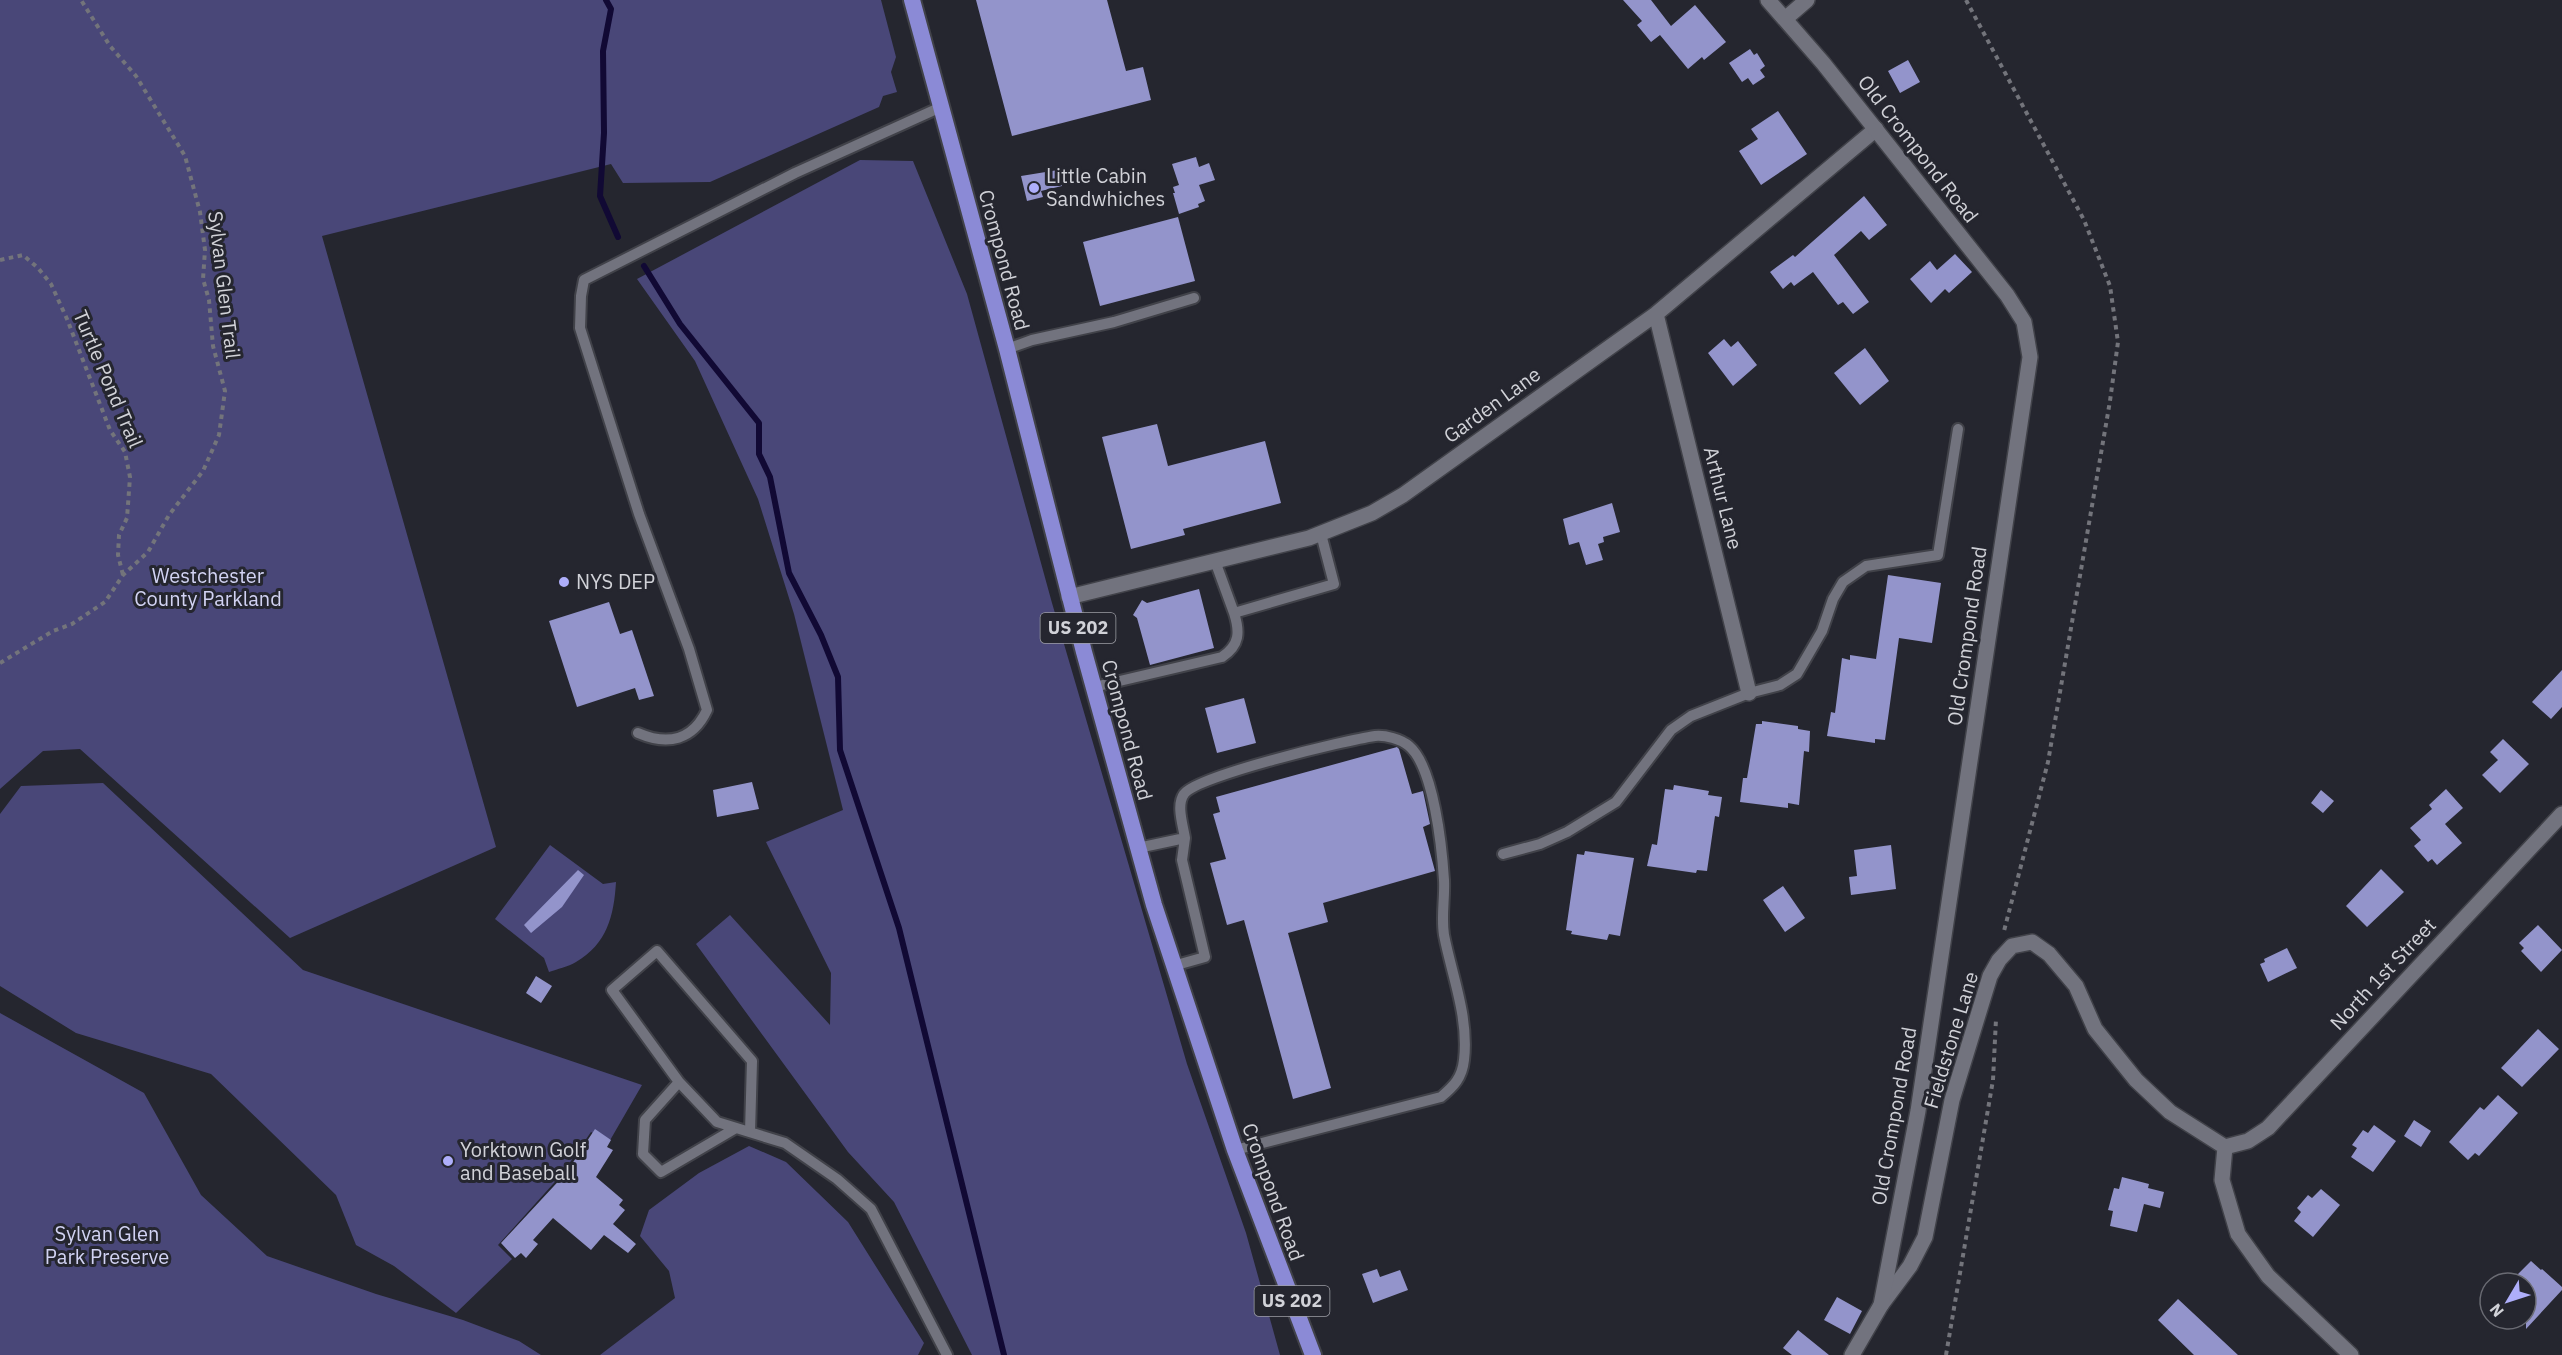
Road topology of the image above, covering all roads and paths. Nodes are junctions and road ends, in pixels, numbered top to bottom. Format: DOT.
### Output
graph roads {
  1 [pos="81,0"];
  2 [pos="912,0"];
  3 [pos="1768,0"];
  4 [pos="1807,0"];
  5 [pos="1966,0"];
  6 [pos="1785,19"];
  7 [pos="941,107"];
  8 [pos="1876,129"];
  9 [pos="0,260"];
  10 [pos="1194,298"];
  11 [pos="1656,314"];
  12 [pos="1006,349"];
  13 [pos="1958,429"];
  14 [pos="1321,534"];
  15 [pos="1215,561"];
  16 [pos="123,575"];
  17 [pos="1070,597"];
  18 [pos="1234,613"];
  19 [pos="0,663"];
  20 [pos="1094,687"];
  21 [pos="1749,693"];
  22 [pos="638,733"];
  23 [pos="2562,814"];
  24 [pos="1185,838"];
  25 [pos="1138,848"];
  26 [pos="1503,854"];
  27 [pos="2000,960"];
  28 [pos="1173,966"];
  29 [pos="1997,1008"];
  30 [pos="679,1082"];
  31 [pos="736,1128"];
  32 [pos="750,1132"];
  33 [pos="2225,1147"];
  34 [pos="1235,1150"];
  35 [pos="1881,1305"];
  36 [pos="946,1355"];
  37 [pos="1313,1355"];
  38 [pos="1852,1355"];
  39 [pos="1946,1355"];
  40 [pos="2350,1355"];
  1 -- 16 [label="path, Sylvan Glen Trail"];
  2 -- 7 [label="highway, Crompond Road / US 202"];
  3 -- 6 [label="street, Old Crompond Road"];
  4 -- 6 [label="street"];
  5 -- 27 [label="path"];
  6 -- 8 [label="street, Old Crompond Road"];
  7 -- 12 [label="highway, Crompond Road / US 202"];
  7 -- 22 [label="lane"];
  8 -- 11 [label="street, Garden Lane"];
  8 -- 35 [label="street, Old Crompond Road"];
  9 -- 16 [label="path, Turtle Pond Trail"];
  10 -- 12 [label="lane"];
  11 -- 14 [label="street, Garden Lane"];
  11 -- 21 [label="street, Arthur Lane"];
  12 -- 17 [label="highway, Crompond Road / US 202"];
  13 -- 21 [label="lane"];
  14 -- 15 [label="street, Garden Lane"];
  14 -- 18 [label="lane"];
  15 -- 17 [label="street, Garden Lane"];
  15 -- 18 [label="lane"];
  16 -- 19 [label="path"];
  17 -- 20 [label="highway, Crompond Road / US 202"];
  18 -- 20 [label="lane"];
  20 -- 25 [label="highway, Crompond Road / US 202"];
  21 -- 26 [label="lane"];
  23 -- 33 [label="street, North 1st Street"];
  24 -- 25 [label="lane"];
  24 -- 28 [label="lane"];
  24 -- 34 [label="lane"];
  25 -- 28 [label="highway, Crompond Road / US 202"];
  27 -- 33 [label="street, Fieldstone Lane"];
  27 -- 35 [label="street, Fieldstone Lane"];
  28 -- 34 [label="highway, Crompond Road / US 202"];
  29 -- 39 [label="path"];
  30 -- 31 [label="lane"];
  30 -- 31 [label="lane"];
  30 -- 32 [label="lane"];
  31 -- 32 [label="lane"];
  32 -- 36 [label="lane"];
  33 -- 40 [label="street"];
  34 -- 37 [label="highway, Crompond Road / US 202"];
  35 -- 38 [label="street, Old Crompond Road"];
}
